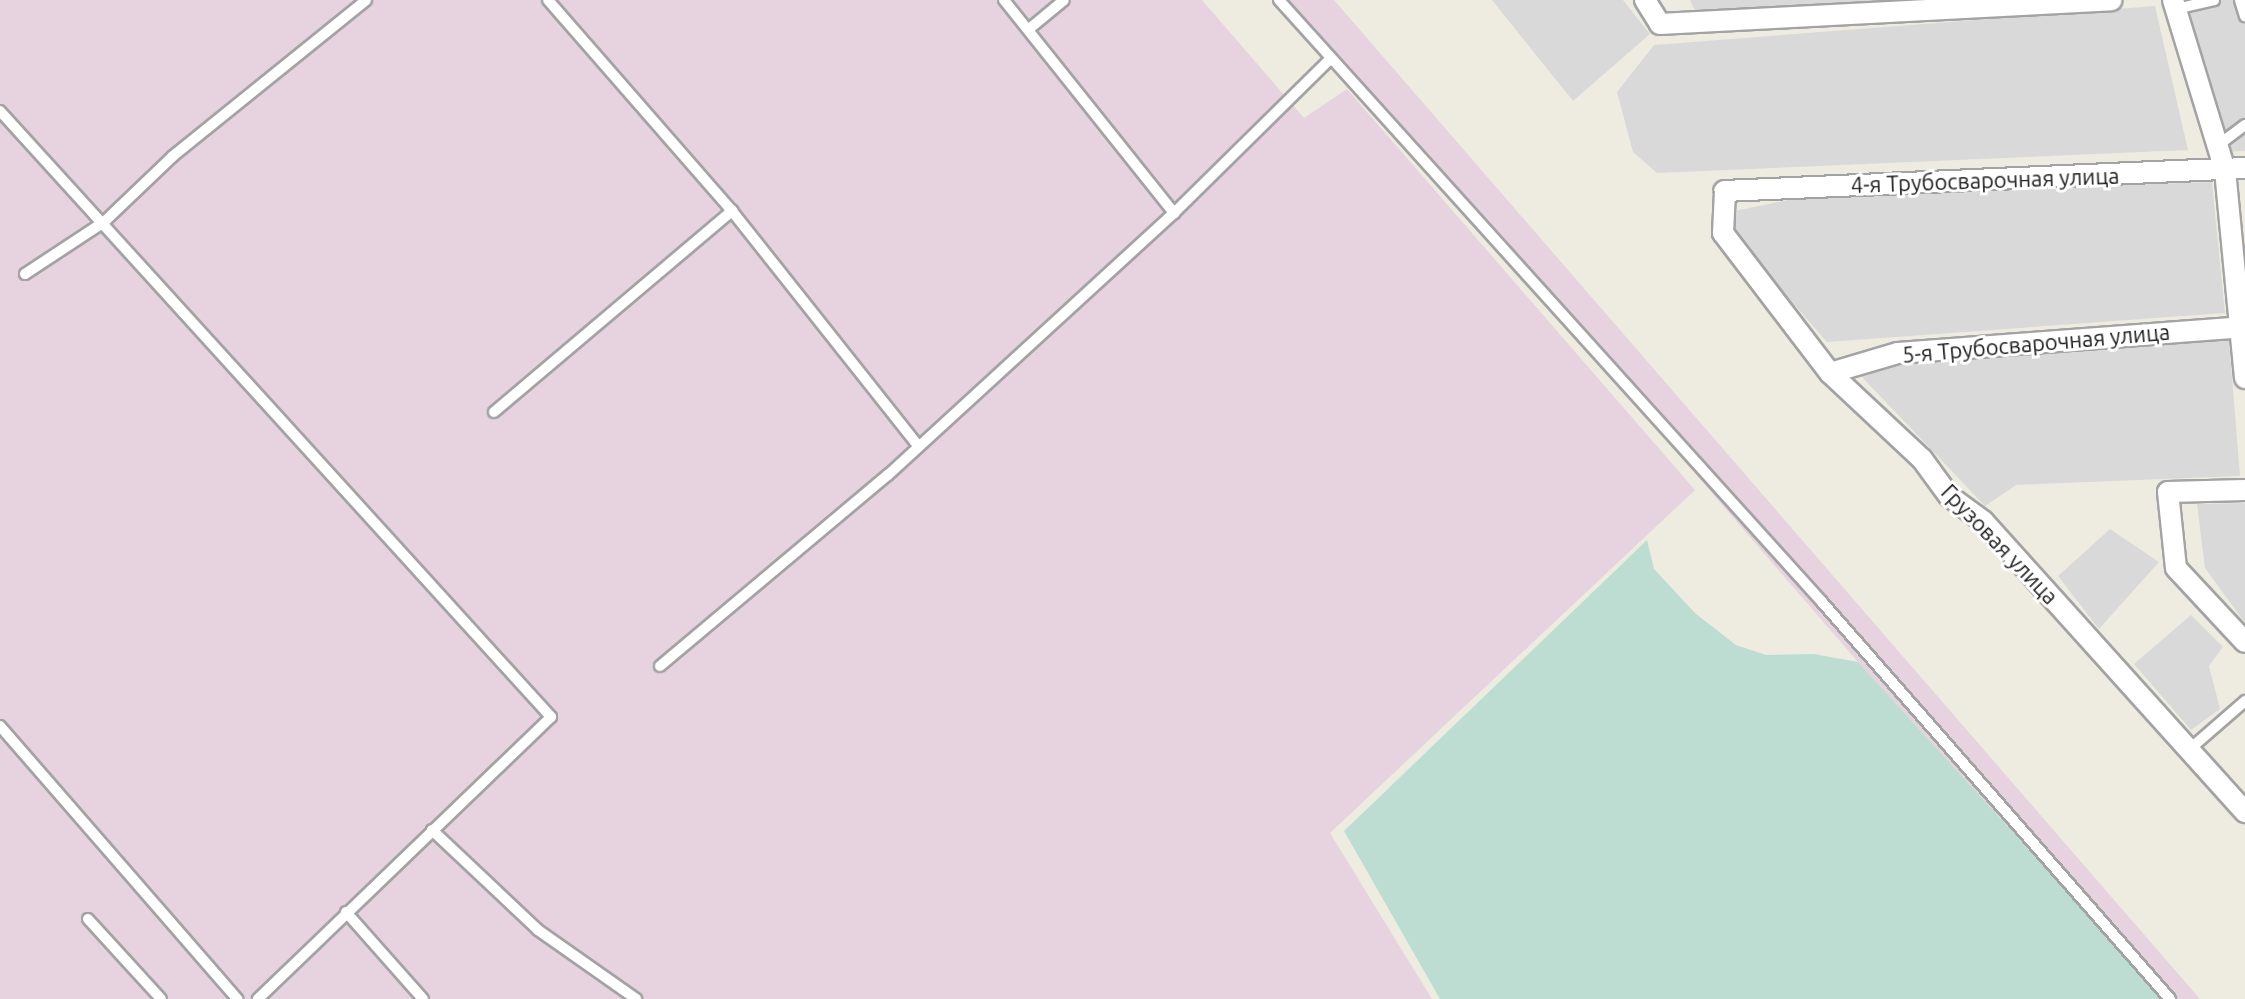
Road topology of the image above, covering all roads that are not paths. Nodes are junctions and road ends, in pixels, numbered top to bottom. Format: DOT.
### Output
graph roads {
  1 [pos="366,0"];
  2 [pos="548,0"];
  3 [pos="1004,0"];
  4 [pos="1064,0"];
  5 [pos="1279,0"];
  6 [pos="1645,0"];
  7 [pos="2111,0"];
  8 [pos="2214,0"];
  9 [pos="2240,0"];
  10 [pos="2174,5"];
  11 [pos="2245,16"];
  12 [pos="1029,29"];
  13 [pos="1330,59"];
  14 [pos="0,111"];
  15 [pos="2245,125"];
  16 [pos="2217,146"];
  17 [pos="2235,169"];
  18 [pos="1725,191"];
  19 [pos="732,211"];
  20 [pos="1174,213"];
  21 [pos="104,222"];
  22 [pos="25,274"];
  23 [pos="2242,327"];
  24 [pos="1830,373"];
  25 [pos="2245,378"];
  26 [pos="494,412"];
  27 [pos="917,444"];
  28 [pos="2245,490"];
  29 [pos="2245,642"];
  30 [pos="660,666"];
  31 [pos="2245,701"];
  32 [pos="0,726"];
  33 [pos="2191,748"];
  34 [pos="2245,812"];
  35 [pos="432,830"];
  36 [pos="346,912"];
  37 [pos="88,919"];
  38 [pos="161,999"];
  39 [pos="237,999"];
  40 [pos="258,999"];
  41 [pos="423,999"];
  42 [pos="636,999"];
  43 [pos="2170,999"];
  1 -- 21 [label="lane"];
  2 -- 19 [label="lane"];
  3 -- 12 [label="lane"];
  4 -- 12 [label="lane"];
  5 -- 13 [label="lane"];
  6 -- 7 [label="street"];
  8 -- 10 [label="lane"];
  9 -- 11 [label="lane"];
  10 -- 16 [label="street"];
  12 -- 20 [label="lane"];
  13 -- 20 [label="lane"];
  13 -- 43 [label="lane"];
  14 -- 21 [label="lane"];
  15 -- 16 [label="lane"];
  16 -- 17 [label="street"];
  17 -- 18 [label="street, 4-я Трубосварочная улица"];
  17 -- 23 [label="street"];
  18 -- 24 [label="street, Грузовая улица"];
  19 -- 26 [label="lane"];
  19 -- 27 [label="lane"];
  20 -- 27 [label="lane"];
  21 -- 22 [label="lane"];
  21 -- 35 [label="lane"];
  23 -- 24 [label="street, 5-я Трубосварочная улица"];
  23 -- 25 [label="street"];
  24 -- 33 [label="street, Грузовая улица"];
  27 -- 30 [label="lane"];
  28 -- 29 [label="street"];
  31 -- 33 [label="lane"];
  32 -- 39 [label="lane"];
  33 -- 34 [label="street, Грузовая улица"];
  35 -- 36 [label="lane"];
  35 -- 42 [label="lane"];
  36 -- 40 [label="lane"];
  36 -- 41 [label="lane"];
  37 -- 38 [label="lane"];
}
